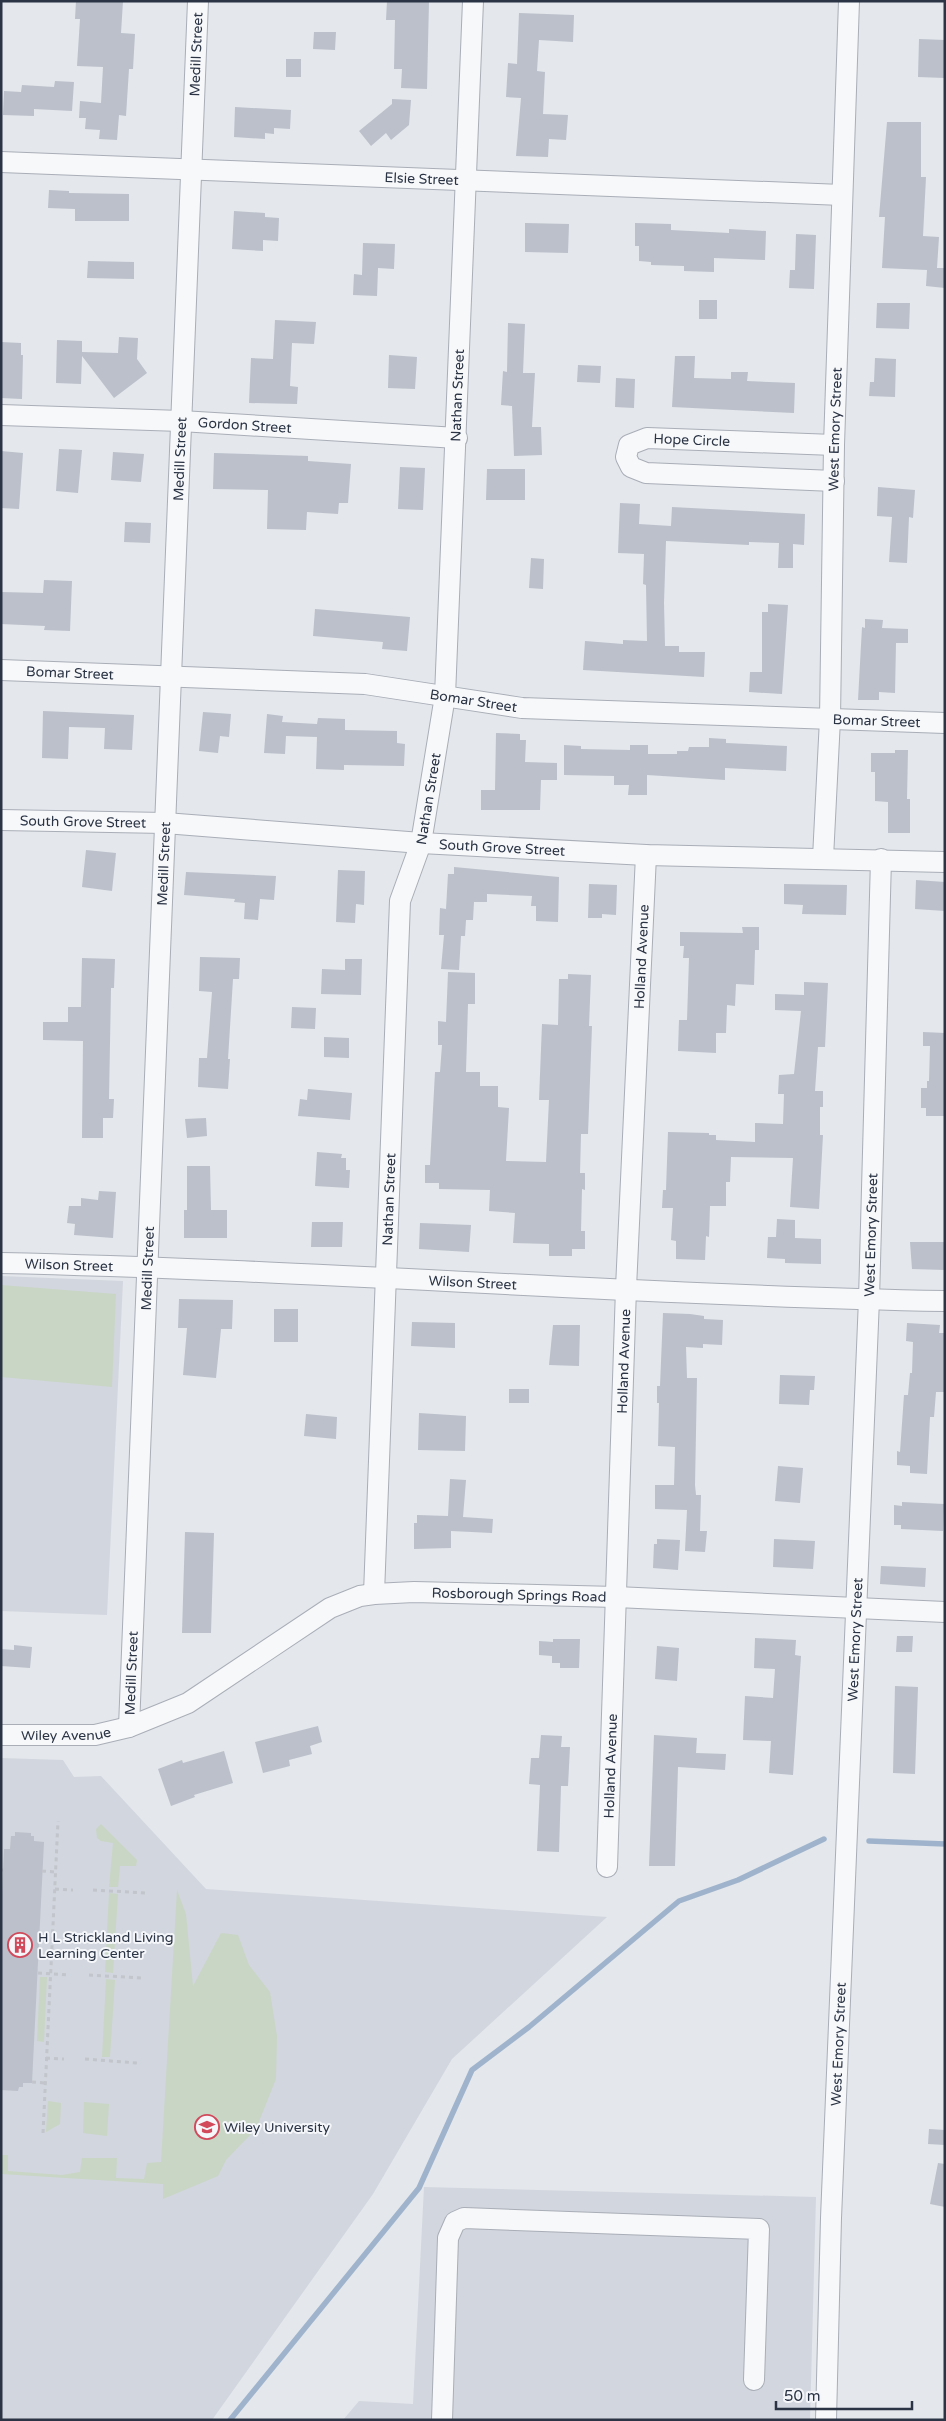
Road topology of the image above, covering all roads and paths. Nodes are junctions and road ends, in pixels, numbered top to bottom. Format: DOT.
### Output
graph roads {
  1 [pos="198,1"];
  2 [pos="473,1"];
  3 [pos="848,1"];
  4 [pos="1,162"];
  5 [pos="191,170"];
  6 [pos="467,179"];
  7 [pos="842,195"];
  8 [pos="1,415"];
  9 [pos="181,422"];
  10 [pos="457,438"];
  11 [pos="834,445"];
  12 [pos="834,481"];
  13 [pos="1,670"];
  14 [pos="170,676"];
  15 [pos="445,696"];
  16 [pos="830,720"];
  17 [pos="945,723"];
  18 [pos="1,820"];
  19 [pos="165,823"];
  20 [pos="421,844"];
  21 [pos="646,855"];
  22 [pos="823,858"];
  23 [pos="881,859"];
  24 [pos="945,862"];
  25 [pos="1,1263"];
  26 [pos="147,1266"];
  27 [pos="388,1279"];
  28 [pos="626,1288"];
  29 [pos="869,1299"];
  30 [pos="945,1301"];
  31 [pos="374,1594"];
  32 [pos="616,1597"];
  33 [pos="856,1608"];
  34 [pos="945,1612"];
  35 [pos="129,1727"];
  36 [pos="1,1735"];
  37 [pos="58,1821"];
  38 [pos="607,1867"];
  39 [pos="42,1871"];
  40 [pos="56,1872"];
  41 [pos="55,1889"];
  42 [pos="73,1890"];
  43 [pos="93,1890"];
  44 [pos="146,1893"];
  45 [pos="38,1972"];
  46 [pos="50,1974"];
  47 [pos="69,1975"];
  48 [pos="89,1976"];
  49 [pos="142,1978"];
  50 [pos="46,2058"];
  51 [pos="64,2059"];
  52 [pos="85,2059"];
  53 [pos="137,2062"];
  54 [pos="32,2082"];
  55 [pos="45,2082"];
  56 [pos="43,2133"];
  57 [pos="754,2380"];
  58 [pos="442,2420"];
  59 [pos="826,2420"];
  1 -- 5 [label="street, Medill Street"];
  2 -- 6 [label="street, Nathan Street"];
  3 -- 7 [label="street, West Emory Street"];
  4 -- 5 [label="street, Elsie Street"];
  5 -- 6 [label="street, Elsie Street"];
  5 -- 9 [label="street, Medill Street"];
  6 -- 7 [label="street, Elsie Street"];
  6 -- 10 [label="street, Nathan Street"];
  7 -- 11 [label="street, West Emory Street"];
  8 -- 9 [label="street, Gordon Street"];
  9 -- 10 [label="street, Gordon Street"];
  9 -- 14 [label="street, Medill Street"];
  10 -- 15 [label="street, Nathan Street"];
  11 -- 12 [label="street, West Emory Street"];
  11 -- 12 [label="street, Hope Circle"];
  12 -- 16 [label="street, West Emory Street"];
  13 -- 14 [label="street, Bomar Street"];
  14 -- 15 [label="street, Bomar Street"];
  14 -- 19 [label="street, Medill Street"];
  15 -- 16 [label="street, Bomar Street"];
  15 -- 20 [label="street, Nathan Street"];
  16 -- 17 [label="street, Bomar Street"];
  16 -- 22 [label="street, West Emory Street"];
  18 -- 19 [label="street, South Grove Street"];
  19 -- 20 [label="street, South Grove Street"];
  19 -- 26 [label="street, Medill Street"];
  20 -- 21 [label="street, South Grove Street"];
  20 -- 27 [label="street, Nathan Street"];
  21 -- 22 [label="street, South Grove Street"];
  21 -- 28 [label="street, Holland Avenue"];
  22 -- 23 [label="street, South Grove Street"];
  23 -- 24 [label="street, South Grove Street"];
  23 -- 29 [label="street, West Emory Street"];
  25 -- 26 [label="street, Wilson Street"];
  26 -- 27 [label="street, Wilson Street"];
  26 -- 35 [label="street, Medill Street"];
  27 -- 28 [label="street, Wilson Street"];
  27 -- 31 [label="street, Nathan Street"];
  28 -- 29 [label="street, Wilson Street"];
  28 -- 32 [label="street, Holland Avenue"];
  29 -- 30 [label="street, Wilson Street"];
  29 -- 33 [label="street, West Emory Street"];
  31 -- 32 [label="street, Rosborough Springs Road"];
  31 -- 35 [label="street, Rosborough Springs Road"];
  32 -- 33 [label="street, Rosborough Springs Road"];
  32 -- 38 [label="street, Holland Avenue"];
  33 -- 34 [label="street, Rosborough Springs Road"];
  33 -- 59 [label="street, West Emory Street"];
  35 -- 36 [label="street, Wiley Avenue"];
  37 -- 40 [label="path"];
  39 -- 40 [label="path"];
  40 -- 41 [label="path"];
  41 -- 42 [label="path"];
  41 -- 46 [label="path"];
  43 -- 44 [label="path"];
  45 -- 46 [label="path"];
  46 -- 47 [label="path"];
  46 -- 50 [label="path"];
  48 -- 49 [label="path"];
  50 -- 51 [label="path"];
  50 -- 55 [label="path"];
  52 -- 53 [label="path"];
  54 -- 55 [label="path"];
  55 -- 56 [label="path"];
  57 -- 58 [label="street"];
}
